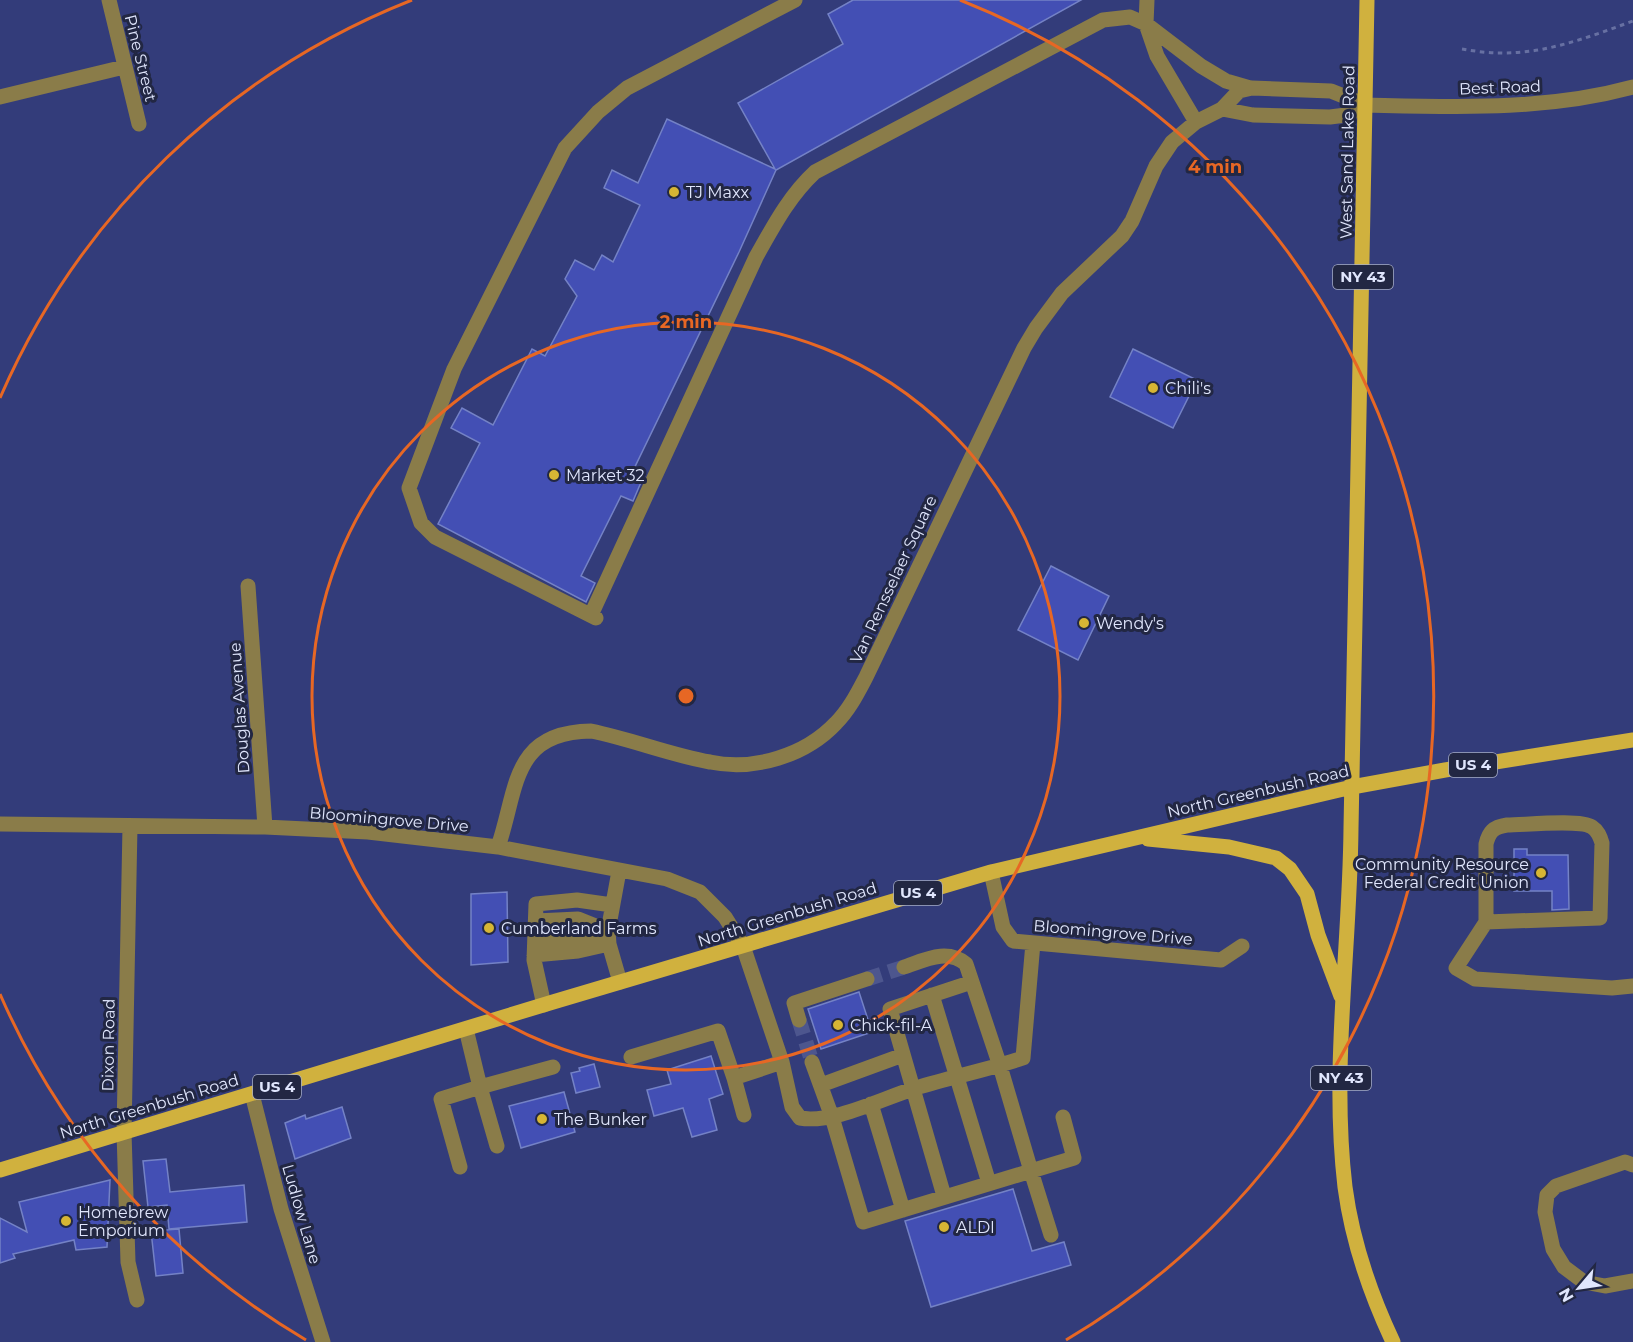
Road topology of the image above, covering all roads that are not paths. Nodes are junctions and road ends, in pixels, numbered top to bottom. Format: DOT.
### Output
graph roads {
  1 [pos="109,0"];
  2 [pos="795,0"];
  3 [pos="1147,0"];
  4 [pos="1367,0"];
  5 [pos="1146,24"];
  6 [pos="124,67"];
  7 [pos="1633,87"];
  8 [pos="1252,88"];
  9 [pos="0,97"];
  10 [pos="1366,105"];
  11 [pos="1222,108"];
  12 [pos="1196,122"];
  13 [pos="140,124"];
  14 [pos="248,586"];
  15 [pos="1633,740"];
  16 [pos="1352,788"];
  17 [pos="0,824"];
  18 [pos="130,826"];
  19 [pos="265,827"];
  20 [pos="1133,838"];
  21 [pos="498,847"];
  22 [pos="619,871"];
  23 [pos="991,872"];
  24 [pos="612,904"];
  25 [pos="1486,922"];
  26 [pos="535,932"];
  27 [pos="608,938"];
  28 [pos="1033,943"];
  29 [pos="743,946"];
  30 [pos="1242,946"];
  31 [pos="904,967"];
  32 [pos="867,979"];
  33 [pos="620,982"];
  34 [pos="972,982"];
  35 [pos="1633,986"];
  36 [pos="932,995"];
  37 [pos="1344,1003"];
  38 [pos="544,1005"];
  39 [pos="800,1020"];
  40 [pos="466,1029"];
  41 [pos="903,1055"];
  42 [pos="632,1057"];
  43 [pos="782,1062"];
  44 [pos="812,1062"];
  45 [pos="1000,1066"];
  46 [pos="553,1067"];
  47 [pos="955,1076"];
  48 [pos="734,1078"];
  49 [pos="821,1085"];
  50 [pos="480,1087"];
  51 [pos="914,1089"];
  52 [pos="252,1094"];
  53 [pos="871,1104"];
  54 [pos="744,1115"];
  55 [pos="1063,1116"];
  56 [pos="832,1117"];
  57 [pos="124,1132"];
  58 [pos="497,1146"];
  59 [pos="1633,1165"];
  60 [pos="460,1167"];
  61 [pos="0,1170"];
  62 [pos="1031,1171"];
  63 [pos="989,1184"];
  64 [pos="944,1196"];
  65 [pos="903,1210"];
  66 [pos="1051,1235"];
  67 [pos="1633,1281"];
  68 [pos="137,1300"];
  69 [pos="322,1342"];
  70 [pos="1393,1342"];
  1 -- 6 [label="street, Pine Street"];
  2 -- 5 [label="street"];
  3 -- 5 [label="street"];
  4 -- 10 [label="main road, West Sand Lake Road / NY 43"];
  5 -- 8 [label="street"];
  5 -- 12 [label="street"];
  6 -- 9 [label="street"];
  6 -- 13 [label="street, Pine Street"];
  7 -- 10 [label="street, Best Road"];
  8 -- 10 [label="street"];
  8 -- 11 [label="street, Van Rensselaer Square"];
  10 -- 11 [label="street"];
  10 -- 16 [label="main road, West Sand Lake Road / NY 43"];
  11 -- 12 [label="street, Van Rensselaer Square"];
  12 -- 21 [label="street, Van Rensselaer Square"];
  14 -- 19 [label="street, Douglas Avenue"];
  15 -- 16 [label="main road, North Greenbush Road / US 4"];
  16 -- 20 [label="main road, North Greenbush Road / US 4"];
  16 -- 37 [label="main road, NY 43"];
  17 -- 18 [label="street, Bloomingrove Drive"];
  18 -- 19 [label="street, Bloomingrove Drive"];
  18 -- 57 [label="street, Dixon Road"];
  19 -- 21 [label="street, Bloomingrove Drive"];
  20 -- 23 [label="main road, North Greenbush Road / US 4"];
  20 -- 37 [label="main road"];
  21 -- 22 [label="street, Bloomingrove Drive"];
  22 -- 24 [label="street"];
  22 -- 29 [label="street, Bloomingrove Drive"];
  23 -- 28 [label="street, Bloomingrove Drive"];
  23 -- 29 [label="main road, North Greenbush Road / US 4"];
  24 -- 26 [label="street"];
  24 -- 27 [label="street"];
  25 -- 25 [label="street"];
  25 -- 35 [label="street"];
  26 -- 27 [label="street"];
  26 -- 27 [label="street"];
  26 -- 38 [label="street"];
  27 -- 33 [label="street"];
  28 -- 30 [label="street, Bloomingrove Drive"];
  28 -- 45 [label="street"];
  29 -- 33 [label="main road, North Greenbush Road / US 4"];
  29 -- 43 [label="street, Bloomingrove Drive"];
  31 -- 34 [label="street"];
  32 -- 39 [label="street"];
  33 -- 38 [label="main road, North Greenbush Road / US 4"];
  34 -- 36 [label="street"];
  34 -- 45 [label="street"];
  36 -- 41 [label="street"];
  36 -- 47 [label="street"];
  37 -- 70 [label="main road, NY 43"];
  38 -- 40 [label="main road, North Greenbush Road / US 4"];
  40 -- 50 [label="street"];
  40 -- 52 [label="main road, North Greenbush Road / US 4"];
  41 -- 49 [label="street"];
  41 -- 51 [label="street"];
  42 -- 48 [label="street"];
  43 -- 48 [label="street"];
  43 -- 56 [label="street, Bloomingrove Drive"];
  44 -- 49 [label="street"];
  45 -- 47 [label="street"];
  45 -- 62 [label="street"];
  46 -- 50 [label="street"];
  47 -- 51 [label="street"];
  47 -- 63 [label="street"];
  48 -- 54 [label="street"];
  49 -- 56 [label="street"];
  50 -- 58 [label="street"];
  50 -- 60 [label="street"];
  51 -- 53 [label="street"];
  51 -- 64 [label="street"];
  52 -- 57 [label="main road, North Greenbush Road / US 4"];
  52 -- 69 [label="street, Ludlow Lane"];
  53 -- 56 [label="street"];
  53 -- 65 [label="street"];
  55 -- 62 [label="street"];
  56 -- 65 [label="street"];
  57 -- 61 [label="main road, North Greenbush Road / US 4"];
  57 -- 68 [label="street, Dixon Road"];
  59 -- 67 [label="street"];
  62 -- 63 [label="street"];
  62 -- 66 [label="street"];
  63 -- 64 [label="street"];
  64 -- 65 [label="street"];
}
